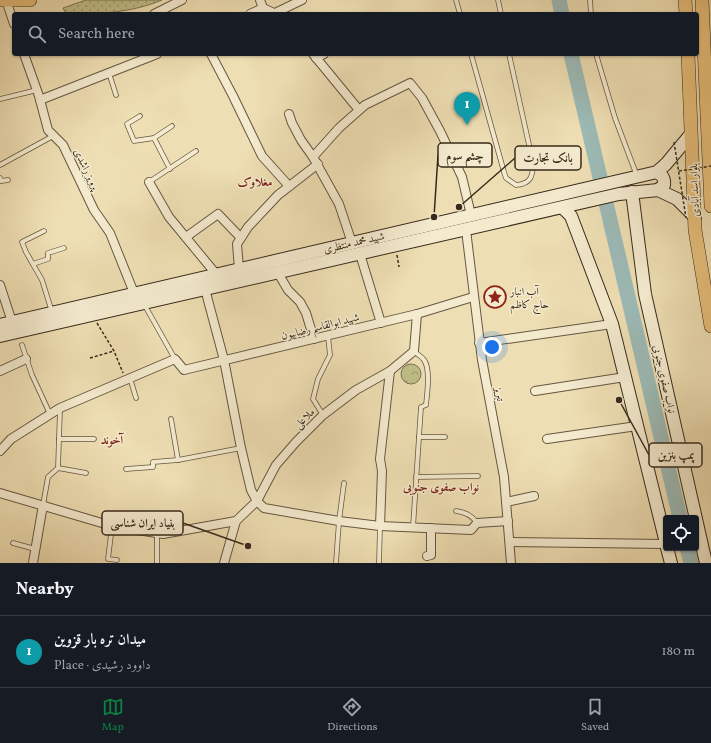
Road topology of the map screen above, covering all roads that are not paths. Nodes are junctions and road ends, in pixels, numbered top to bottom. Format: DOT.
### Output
graph roads {
  1 [pos="0,0"];
  2 [pos="6,0"];
  3 [pos="30,0"];
  4 [pos="182,0"];
  5 [pos="302,0"];
  6 [pos="456,0"];
  7 [pos="498,0"];
  8 [pos="590,0"];
  9 [pos="685,0"];
  10 [pos="702,0"];
  11 [pos="262,4"];
  12 [pos="158,12"];
  13 [pos="252,12"];
  14 [pos="272,12"];
  15 [pos="279,12"];
  16 [pos="459,12"];
  17 [pos="501,12"];
  18 [pos="591,12"];
  19 [pos="686,12"];
  20 [pos="12,18"];
  21 [pos="25,56"];
  22 [pos="152,56"];
  23 [pos="212,56"];
  24 [pos="319,56"];
  25 [pos="472,56"];
  26 [pos="509,56"];
  27 [pos="597,56"];
  28 [pos="688,56"];
  29 [pos="109,73"];
  30 [pos="37,90"];
  31 [pos="116,95"];
  32 [pos="0,99"];
  33 [pos="40,100"];
  34 [pos="359,110"];
  35 [pos="289,114"];
  36 [pos="140,116"];
  37 [pos="172,126"];
  38 [pos="691,134"];
  39 [pos="54,136"];
  40 [pos="154,138"];
  41 [pos="196,151"];
  42 [pos="316,161"];
  43 [pos="710,162"];
  44 [pos="0,165"];
  45 [pos="170,169"];
  46 [pos="657,172"];
  47 [pos="637,176"];
  48 [pos="0,178"];
  49 [pos="8,180"];
  50 [pos="149,182"];
  51 [pos="289,186"];
  52 [pos="658,190"];
  53 [pos="633,196"];
  54 [pos="711,206"];
  55 [pos="573,209"];
  56 [pos="471,215"];
  57 [pos="690,218"];
  58 [pos="466,230"];
  59 [pos="44,231"];
  60 [pos="186,238"];
  61 [pos="241,238"];
  62 [pos="352,243"];
  63 [pos="64,248"];
  64 [pos="360,254"];
  65 [pos="32,264"];
  66 [pos="239,269"];
  67 [pos="278,273"];
  68 [pos="216,274"];
  69 [pos="0,285"];
  70 [pos="205,290"];
  71 [pos="134,293"];
  72 [pos="473,297"];
  73 [pos="144,303"];
  74 [pos="52,312"];
  75 [pos="417,314"];
  76 [pos="6,323"];
  77 [pos="381,323"];
  78 [pos="612,324"];
  79 [pos="711,326"];
  80 [pos="328,335"];
  81 [pos="0,336"];
  82 [pos="314,339"];
  83 [pos="479,343"];
  84 [pos="22,344"];
  85 [pos="414,351"];
  86 [pos="26,358"];
  87 [pos="175,359"];
  88 [pos="224,360"];
  89 [pos="0,371"];
  90 [pos="390,371"];
  91 [pos="625,377"];
  92 [pos="128,379"];
  93 [pos="535,391"];
  94 [pos="136,398"];
  95 [pos="60,408"];
  96 [pos="50,414"];
  97 [pos="323,415"];
  98 [pos="171,419"];
  99 [pos="637,426"];
  100 [pos="419,437"];
  101 [pos="445,437"];
  102 [pos="547,438"];
  103 [pos="59,439"];
  104 [pos="94,439"];
  105 [pos="241,448"];
  106 [pos="0,450"];
  107 [pos="178,460"];
  108 [pos="58,468"];
  109 [pos="126,470"];
  110 [pos="86,473"];
  111 [pos="478,476"];
  112 [pos="416,477"];
  113 [pos="344,483"];
  114 [pos="0,493"];
  115 [pos="534,496"];
  116 [pos="257,501"];
  117 [pos="506,502"];
  118 [pos="43,505"];
  119 [pos="456,511"];
  120 [pos="236,521"];
  121 [pos="339,521"];
  122 [pos="508,521"];
  123 [pos="477,523"];
  124 [pos="112,526"];
  125 [pos="380,526"];
  126 [pos="413,527"];
  127 [pos="431,528"];
  128 [pos="663,532"];
  129 [pos="157,533"];
  130 [pos="510,542"];
  131 [pos="13,543"];
  132 [pos="663,544"];
  133 [pos="36,549"];
  134 [pos="668,551"];
  135 [pos="427,556"];
  136 [pos="117,560"];
  137 [pos="33,563"];
  138 [pos="157,563"];
  139 [pos="224,563"];
  140 [pos="336,563"];
  141 [pos="379,563"];
  142 [pos="511,563"];
  143 [pos="671,563"];
  144 [pos="706,563"];
  1 -- 2 [label="main road"];
  2 -- 3 [label="main road"];
  2 -- 20 [label="street"];
  4 -- 12 [label="street"];
  5 -- 15 [label="street"];
  6 -- 16 [label="lane"];
  7 -- 17 [label="lane"];
  8 -- 18 [label="lane"];
  9 -- 19 [label="main road"];
  10 -- 43 [label="main road, بلوار اسد آبادی"];
  11 -- 13 [label="street"];
  11 -- 14 [label="street"];
  21 -- 30 [label="street, پرویز راشدی"];
  22 -- 29 [label="street"];
  23 -- 51 [label="street"];
  24 -- 34 [label="street"];
  25 -- 26 [label="lane"];
  27 -- 47 [label="lane"];
  28 -- 38 [label="main road, بلوار اسد آبادی"];
  29 -- 31 [label="lane"];
  29 -- 33 [label="street"];
  30 -- 32 [label="lane"];
  30 -- 33 [label="street, پرویز راشدی"];
  33 -- 39 [label="street, پرویز راشدی"];
  34 -- 42 [label="street"];
  34 -- 56 [label="street"];
  35 -- 42 [label="street"];
  36 -- 40 [label="lane"];
  37 -- 40 [label="lane"];
  38 -- 46 [label="main road"];
  38 -- 57 [label="main road, بلوار اسد آبادی"];
  39 -- 44 [label="lane"];
  39 -- 71 [label="street, پرویز راشدی"];
  40 -- 45 [label="lane"];
  41 -- 45 [label="lane"];
  42 -- 51 [label="street"];
  42 -- 62 [label="street"];
  43 -- 54 [label="main road, بلوار اسد آبادی"];
  45 -- 50 [label="lane"];
  46 -- 47 [label="main road, شهید محمد منتظری"];
  46 -- 52 [label="main road"];
  47 -- 56 [label="main road, شهید محمد منتظری"];
  48 -- 49 [label="lane"];
  50 -- 60 [label="street"];
  51 -- 61 [label="street"];
  52 -- 53 [label="main road, شهید محمد منتظری"];
  52 -- 57 [label="main road, شهید محمد منتظری"];
  53 -- 55 [label="main road, شهید محمد منتظری"];
  53 -- 144 [label="main road, نواب صفوی جنوبی"];
  55 -- 58 [label="main road, شهید محمد منتظری"];
  55 -- 78 [label="main road"];
  56 -- 62 [label="main road, شهید محمد منتظری"];
  57 -- 79 [label="main road, بلوار اسد آبادی"];
  58 -- 64 [label="main road, شهید محمد منتظری"];
  58 -- 72 [label="street, تبریز"];
  59 -- 65 [label="lane"];
  60 -- 61 [label="street"];
  60 -- 68 [label="street"];
  61 -- 66 [label="street"];
  62 -- 66 [label="main road, شهید محمد منتظری"];
  63 -- 65 [label="lane"];
  64 -- 67 [label="main road, شهید محمد منتظری"];
  64 -- 77 [label="street"];
  65 -- 74 [label="lane"];
  66 -- 68 [label="main road, شهید محمد منتظری"];
  67 -- 70 [label="main road, شهید محمد منتظری"];
  67 -- 82 [label="street"];
  68 -- 71 [label="main road, شهید محمد منتظری"];
  69 -- 76 [label="street"];
  70 -- 73 [label="main road, شهید محمد منتظری"];
  70 -- 88 [label="street"];
  71 -- 74 [label="main road, شهید محمد منتظری"];
  72 -- 75 [label="street, شهید ابوالقاسم رضاییون"];
  72 -- 83 [label="street, تبریز"];
  73 -- 81 [label="main road, شهید محمد منتظری"];
  73 -- 87 [label="lane"];
  74 -- 76 [label="main road, شهید محمد منتظری"];
  75 -- 77 [label="street, شهید ابوالقاسم رضاییون"];
  75 -- 85 [label="street"];
  77 -- 80 [label="street, شهید ابوالقاسم رضاییون"];
  78 -- 83 [label="street"];
  78 -- 91 [label="main road"];
  80 -- 82 [label="street, شهید ابوالقاسم رضاییون"];
  80 -- 97 [label="lane"];
  82 -- 88 [label="street, شهید ابوالقاسم رضاییون"];
  83 -- 117 [label="street, تبریز"];
  84 -- 86 [label="lane"];
  85 -- 90 [label="street, ملاعلی"];
  85 -- 100 [label="lane"];
  86 -- 89 [label="street"];
  86 -- 96 [label="lane"];
  87 -- 88 [label="street, شهید ابوالقاسم رضاییون"];
  87 -- 92 [label="street"];
  88 -- 105 [label="street"];
  90 -- 97 [label="street, ملاعلی"];
  90 -- 125 [label="street"];
  91 -- 93 [label="street"];
  91 -- 99 [label="main road"];
  92 -- 94 [label="lane"];
  92 -- 95 [label="street"];
  95 -- 96 [label="street"];
  95 -- 103 [label="lane"];
  96 -- 106 [label="street"];
  97 -- 116 [label="street, ملاعلی"];
  98 -- 107 [label="lane"];
  99 -- 102 [label="street"];
  99 -- 128 [label="main road"];
  100 -- 101 [label="lane"];
  100 -- 112 [label="lane"];
  103 -- 104 [label="lane"];
  103 -- 108 [label="lane"];
  105 -- 107 [label="lane"];
  105 -- 116 [label="street"];
  107 -- 109 [label="lane"];
  108 -- 110 [label="lane"];
  108 -- 118 [label="lane"];
  111 -- 112 [label="lane"];
  112 -- 126 [label="lane"];
  113 -- 121 [label="lane"];
  114 -- 118 [label="street"];
  115 -- 117 [label="street"];
  116 -- 120 [label="street, ملاعلی"];
  116 -- 121 [label="street"];
  117 -- 122 [label="street, تبریز"];
  118 -- 124 [label="street"];
  118 -- 133 [label="street"];
  119 -- 123 [label="lane"];
  120 -- 129 [label="street"];
  120 -- 139 [label="street"];
  121 -- 125 [label="street"];
  121 -- 140 [label="lane"];
  122 -- 123 [label="street"];
  122 -- 130 [label="street, تبریز"];
  123 -- 127 [label="street"];
  124 -- 129 [label="street"];
  124 -- 136 [label="lane"];
  125 -- 126 [label="street"];
  125 -- 141 [label="lane"];
  126 -- 127 [label="street"];
  127 -- 135 [label="street"];
  129 -- 138 [label="lane"];
  130 -- 132 [label="street"];
  130 -- 142 [label="street, تبریز"];
  131 -- 133 [label="lane"];
  133 -- 137 [label="street"];
  134 -- 143 [label="main road"];
}
